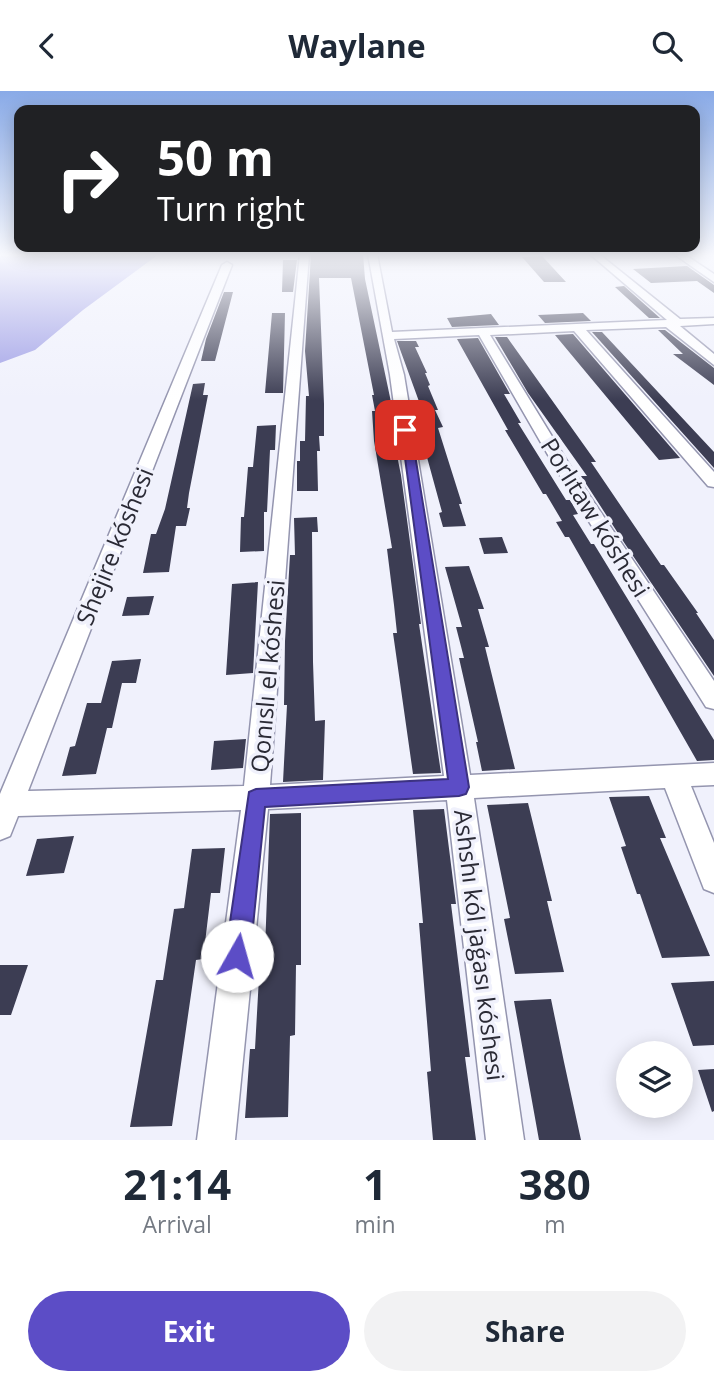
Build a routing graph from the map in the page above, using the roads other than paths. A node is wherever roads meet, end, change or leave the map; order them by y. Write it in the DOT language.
graph roads {
  1 [pos="212,303"];
  2 [pos="300,303"];
  3 [pos="381,303"];
  4 [pos="650,303"];
  5 [pos="714,321"];
  6 [pos="673,323"];
  7 [pos="577,327"];
  8 [pos="482,331"];
  9 [pos="387,336"];
  10 [pos="714,361"];
  11 [pos="714,482"];
  12 [pos="714,700"];
  13 [pos="714,774"];
  14 [pos="674,776"];
  15 [pos="459,787"];
  16 [pos="256,799"];
  17 [pos="5,816"];
  18 [pos="714,879"];
  19 [pos="216,1140"];
  20 [pos="505,1140"];
  1 -- 17 [label="street, Shejire kóshesi"];
  2 -- 16 [label="street, Qonıslı el kóshesi"];
  3 -- 9 [label="street, Ashshı kól jaǵası kóshesi"];
  4 -- 6 [label="street"];
  5 -- 6 [label="street"];
  6 -- 7 [label="street"];
  6 -- 10 [label="street"];
  7 -- 8 [label="street"];
  7 -- 11 [label="street"];
  8 -- 9 [label="street"];
  8 -- 12 [label="street, Porlıtaw kóshesi"];
  9 -- 15 [label="street, Ashshı kól jaǵası kóshesi"];
  13 -- 14 [label="street"];
  14 -- 15 [label="street"];
  14 -- 18 [label="street"];
  15 -- 16 [label="street"];
  15 -- 20 [label="street, Ashshı kól jaǵası kóshesi"];
  16 -- 17 [label="street"];
  16 -- 19 [label="street, Qonıslı el kóshesi"];
}
